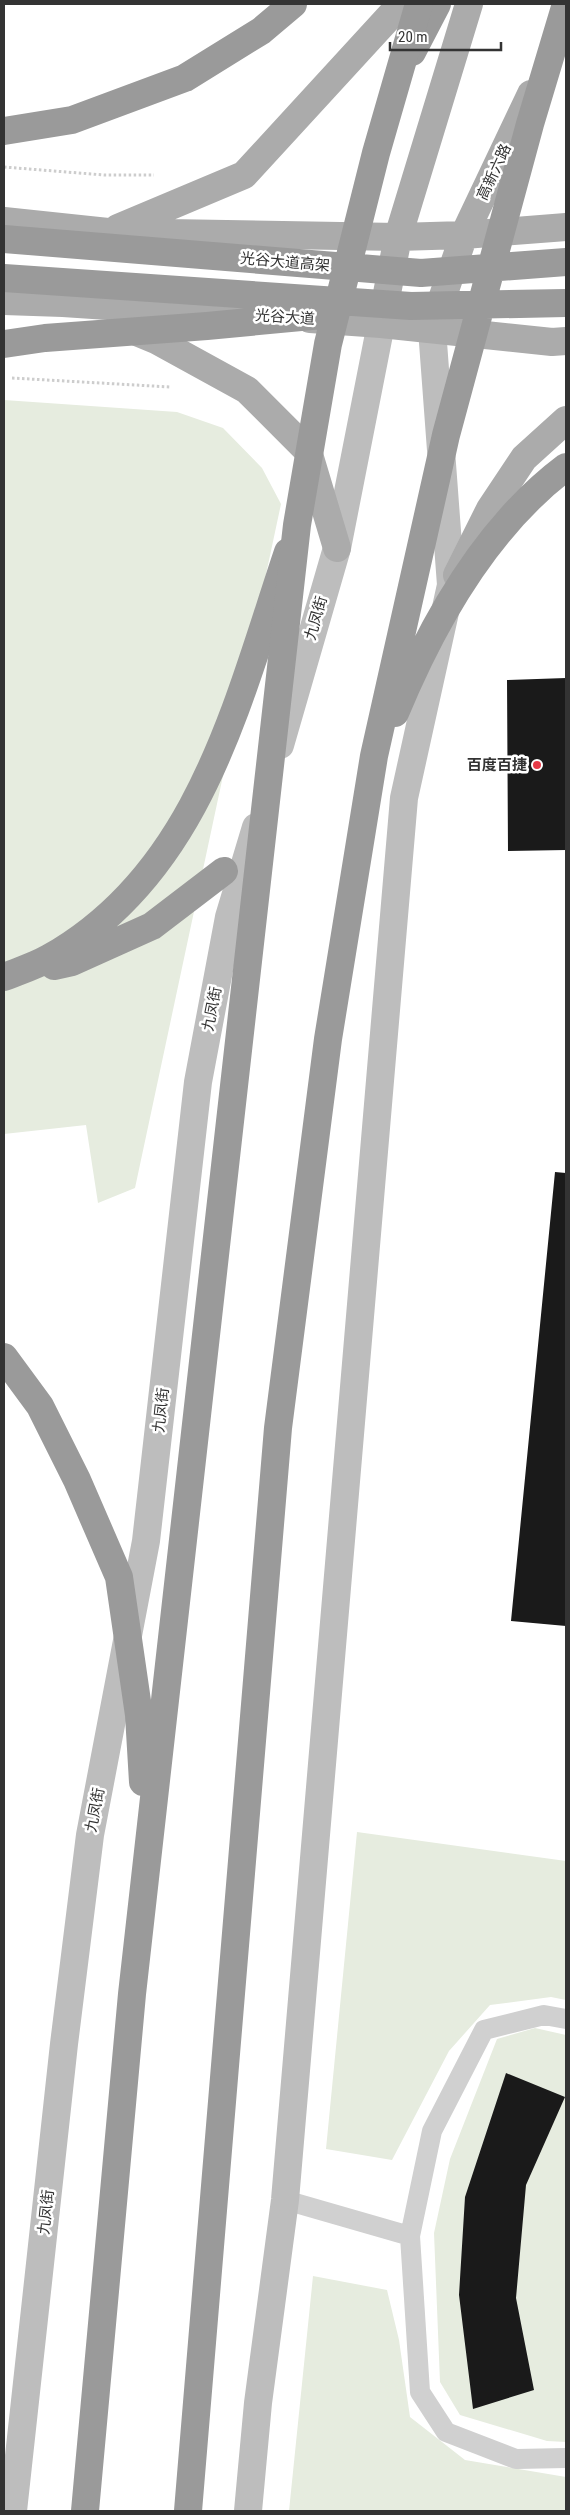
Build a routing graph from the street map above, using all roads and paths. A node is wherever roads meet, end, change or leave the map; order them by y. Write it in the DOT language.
graph roads {
  1 [pos="293,4"];
  2 [pos="401,4"];
  3 [pos="419,4"];
  4 [pos="437,4"];
  5 [pos="469,4"];
  6 [pos="566,4"];
  7 [pos="566,18"];
  8 [pos="397,82"];
  9 [pos="4,131"];
  10 [pos="4,167"];
  11 [pos="160,175"];
  12 [pos="4,221"];
  13 [pos="566,227"];
  14 [pos="108,232"];
  15 [pos="464,235"];
  16 [pos="398,237"];
  17 [pos="4,239"];
  18 [pos="566,262"];
  19 [pos="4,278"];
  20 [pos="4,301"];
  21 [pos="63,303"];
  22 [pos="566,303"];
  23 [pos="411,306"];
  24 [pos="381,324"];
  25 [pos="432,329"];
  26 [pos="566,341"];
  27 [pos="4,344"];
  28 [pos="4,378"];
  29 [pos="179,387"];
  30 [pos="566,420"];
  31 [pos="566,467"];
  32 [pos="297,525"];
  33 [pos="337,548"];
  34 [pos="451,585"];
  35 [pos="370,775"];
  36 [pos="224,871"];
  37 [pos="4,978"];
  38 [pos="4,1357"];
  39 [pos="148,1855"];
  40 [pos="566,2019"];
  41 [pos="285,2200"];
  42 [pos="410,2236"];
  43 [pos="566,2458"];
  44 [pos="13,2511"];
  45 [pos="85,2511"];
  46 [pos="188,2511"];
  47 [pos="248,2511"];
  1 -- 9 [label="highway"];
  2 -- 14 [label="main road"];
  3 -- 8 [label="highway, bridge"];
  4 -- 8 [label="highway, bridge"];
  5 -- 16 [label="main road"];
  6 -- 35 [label="highway, bridge"];
  7 -- 15 [label="main road, 高新六路"];
  8 -- 32 [label="highway, bridge"];
  10 -- 11 [label="path"];
  12 -- 14 [label="main road"];
  13 -- 15 [label="main road"];
  14 -- 16 [label="main road"];
  15 -- 16 [label="main road"];
  15 -- 25 [label="main road, 高新六路"];
  16 -- 24 [label="main road"];
  17 -- 18 [label="highway, 光谷大道高架, bridge"];
  19 -- 23 [label="highway, bridge"];
  20 -- 21 [label="main road, 光谷大道"];
  21 -- 24 [label="main road, 光谷大道"];
  21 -- 33 [label="main road"];
  22 -- 23 [label="highway, bridge"];
  23 -- 27 [label="highway, bridge"];
  24 -- 25 [label="main road, 光谷大道"];
  24 -- 33 [label="main road, 九凤街"];
  25 -- 26 [label="main road, 光谷大道"];
  25 -- 34 [label="main road"];
  28 -- 29 [label="path"];
  30 -- 34 [label="main road"];
  31 -- 35 [label="highway, bridge"];
  32 -- 37 [label="highway, bridge"];
  32 -- 39 [label="highway, bridge"];
  33 -- 44 [label="main road, 九凤街"];
  34 -- 41 [label="main road"];
  35 -- 46 [label="highway, bridge"];
  36 -- 37 [label="highway"];
  38 -- 39 [label="highway, bridge"];
  39 -- 45 [label="highway, bridge"];
  40 -- 42 [label="lane"];
  41 -- 42 [label="lane"];
  41 -- 47 [label="main road"];
  42 -- 43 [label="lane"];
}
